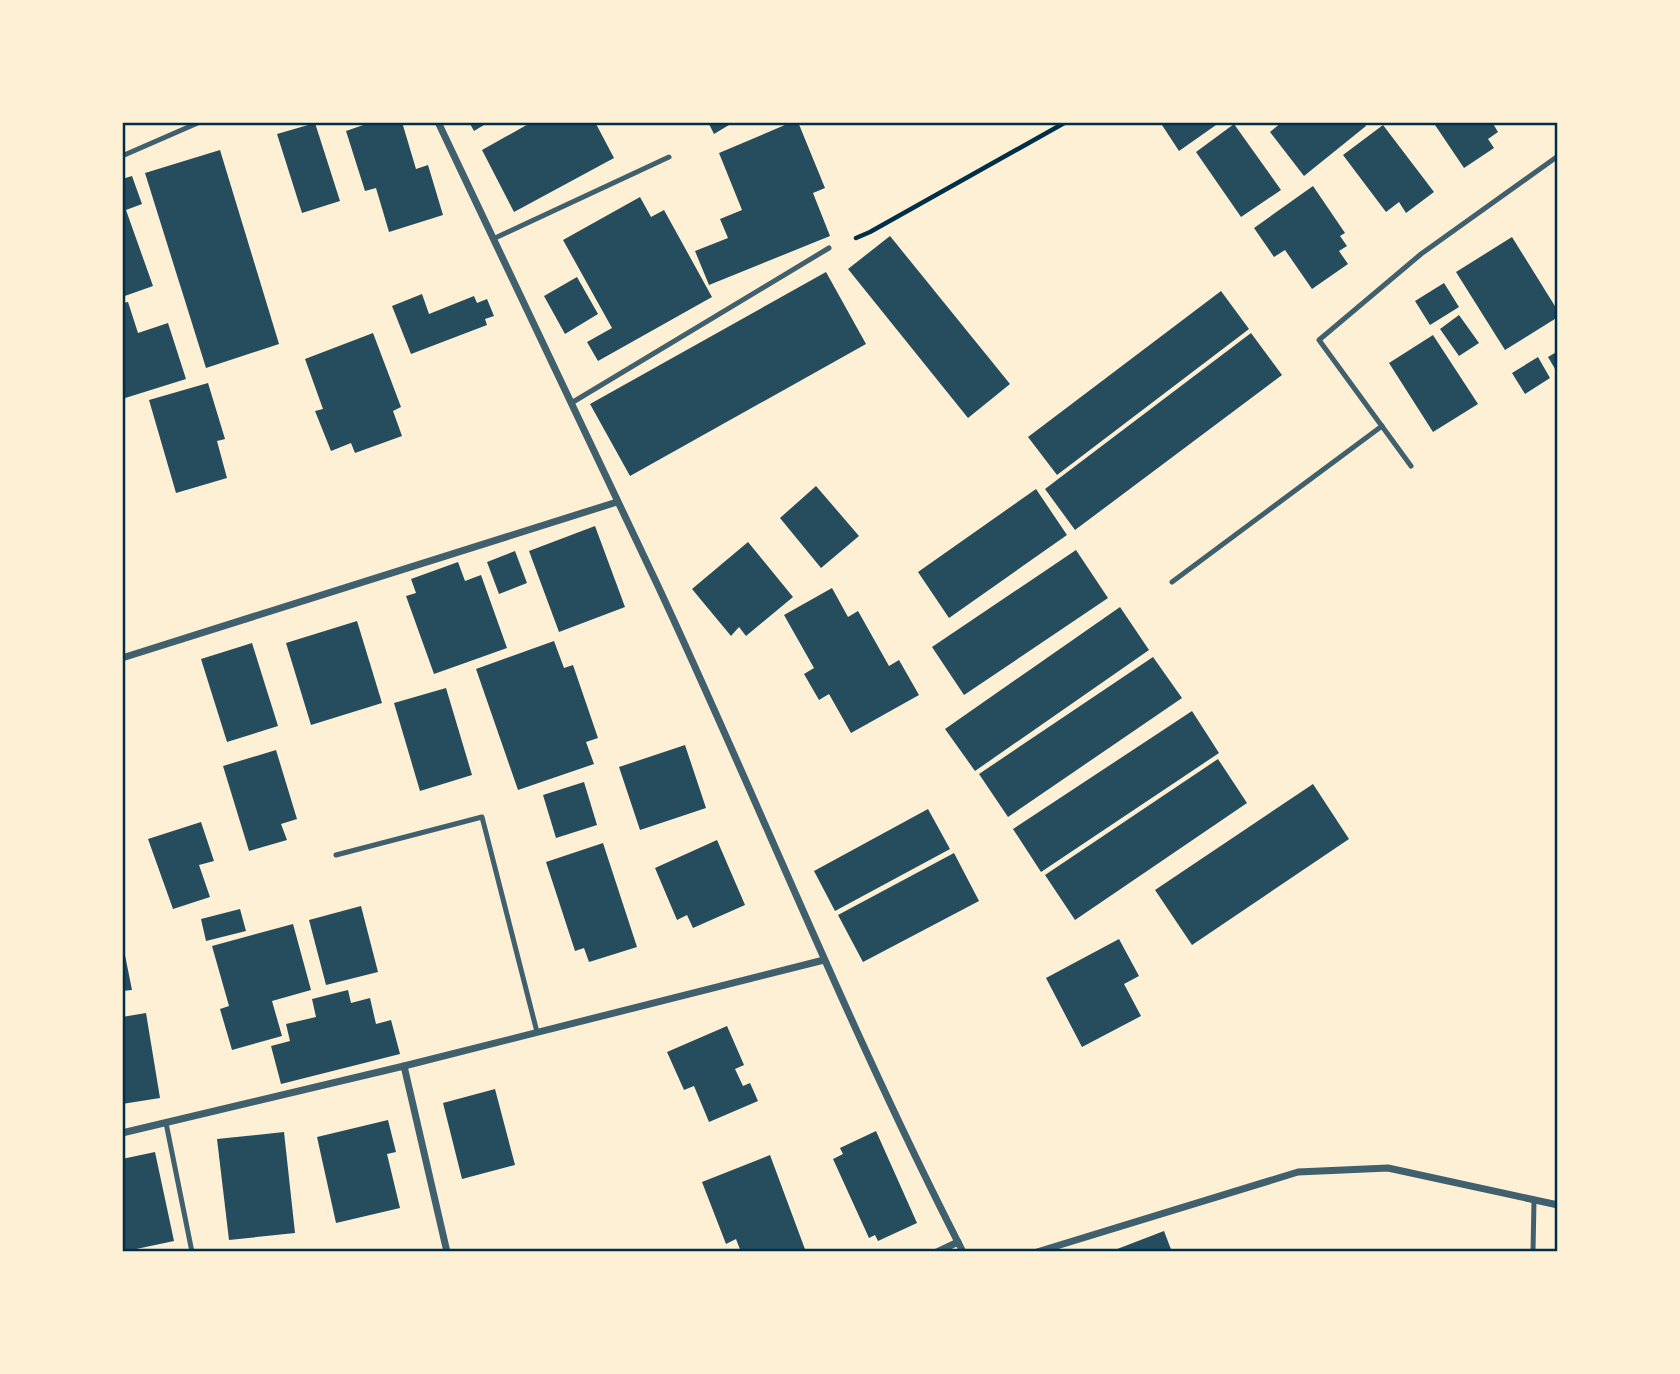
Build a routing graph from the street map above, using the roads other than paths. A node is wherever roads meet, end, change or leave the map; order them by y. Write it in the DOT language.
graph roads {
  1 [pos="200,122"];
  2 [pos="438,122"];
  3 [pos="122,156"];
  4 [pos="1558,156"];
  5 [pos="669,157"];
  6 [pos="493,239"];
  7 [pos="829,248"];
  8 [pos="573,402"];
  9 [pos="1382,426"];
  10 [pos="1411,466"];
  11 [pos="617,502"];
  12 [pos="1172,582"];
  13 [pos="122,658"];
  14 [pos="336,855"];
  15 [pos="824,960"];
  16 [pos="537,1032"];
  17 [pos="404,1066"];
  18 [pos="166,1123"];
  19 [pos="122,1133"];
  20 [pos="1534,1200"];
  21 [pos="1558,1205"];
  22 [pos="958,1242"];
  23 [pos="192,1251"];
  24 [pos="447,1251"];
  25 [pos="937,1251"];
  26 [pos="963,1251"];
  27 [pos="1037,1251"];
  28 [pos="1533,1251"];
  1 -- 3 [label="lane"];
  2 -- 6 [label="street"];
  4 -- 9 [label="lane"];
  5 -- 6 [label="lane"];
  6 -- 8 [label="street"];
  7 -- 8 [label="lane"];
  8 -- 11 [label="street"];
  9 -- 10 [label="lane"];
  9 -- 12 [label="lane"];
  11 -- 13 [label="street"];
  11 -- 15 [label="street"];
  14 -- 16 [label="lane"];
  15 -- 16 [label="street"];
  15 -- 22 [label="street"];
  16 -- 17 [label="street"];
  17 -- 18 [label="street"];
  17 -- 24 [label="street"];
  18 -- 19 [label="street"];
  18 -- 23 [label="lane"];
  20 -- 21 [label="street"];
  20 -- 27 [label="street"];
  20 -- 28 [label="lane"];
  22 -- 25 [label="street"];
  22 -- 26 [label="street"];
}
